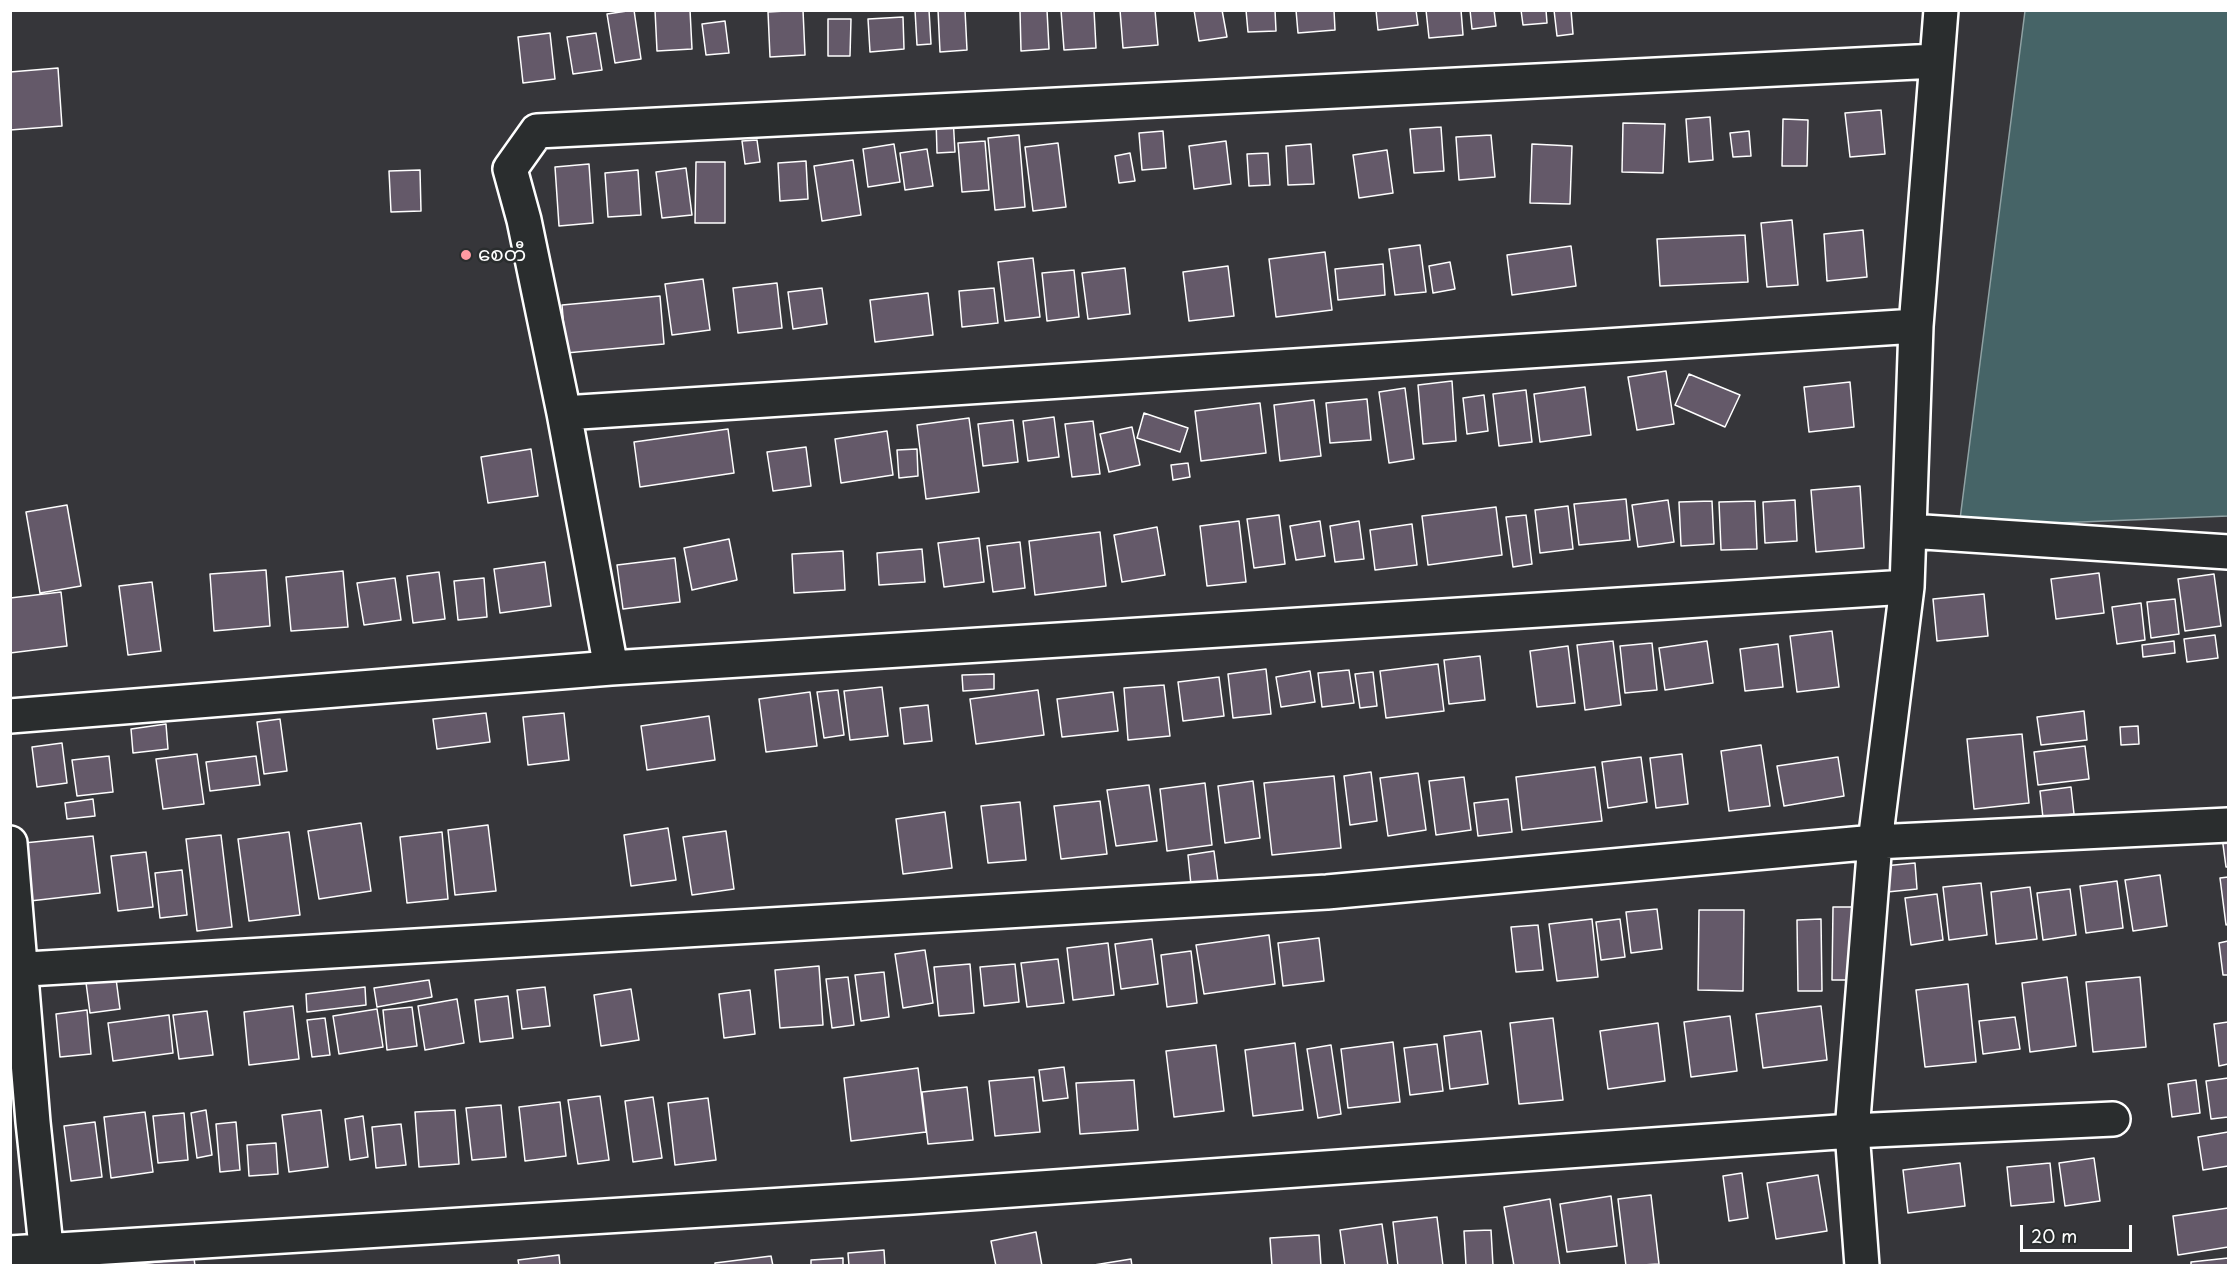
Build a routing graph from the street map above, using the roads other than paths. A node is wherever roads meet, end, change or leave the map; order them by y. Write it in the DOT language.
graph roads {
  1 [pos="1941,10"];
  2 [pos="1936,61"];
  3 [pos="1916,326"];
  4 [pos="564,412"];
  5 [pos="1909,531"];
  6 [pos="2229,552"];
  7 [pos="1907,587"];
  8 [pos="611,668"];
  9 [pos="10,716"];
  10 [pos="2229,825"];
  11 [pos="1875,842"];
  12 [pos="10,843"];
  13 [pos="15,969"];
  14 [pos="2113,1119"];
  15 [pos="1852,1131"];
  16 [pos="10,1253"];
  17 [pos="47,1258"];
  18 [pos="1862,1266"];
  1 -- 2 [label="street"];
  2 -- 3 [label="street"];
  2 -- 4 [label="street"];
  3 -- 4 [label="street"];
  3 -- 5 [label="street"];
  4 -- 8 [label="street"];
  5 -- 6 [label="street"];
  5 -- 7 [label="street"];
  7 -- 8 [label="street"];
  7 -- 11 [label="street"];
  8 -- 9 [label="street"];
  10 -- 11 [label="street"];
  11 -- 13 [label="street"];
  11 -- 15 [label="street"];
  12 -- 13 [label="street"];
  13 -- 17 [label="street"];
  14 -- 15 [label="street"];
  15 -- 17 [label="street"];
  15 -- 18 [label="street"];
  16 -- 17 [label="street"];
}
